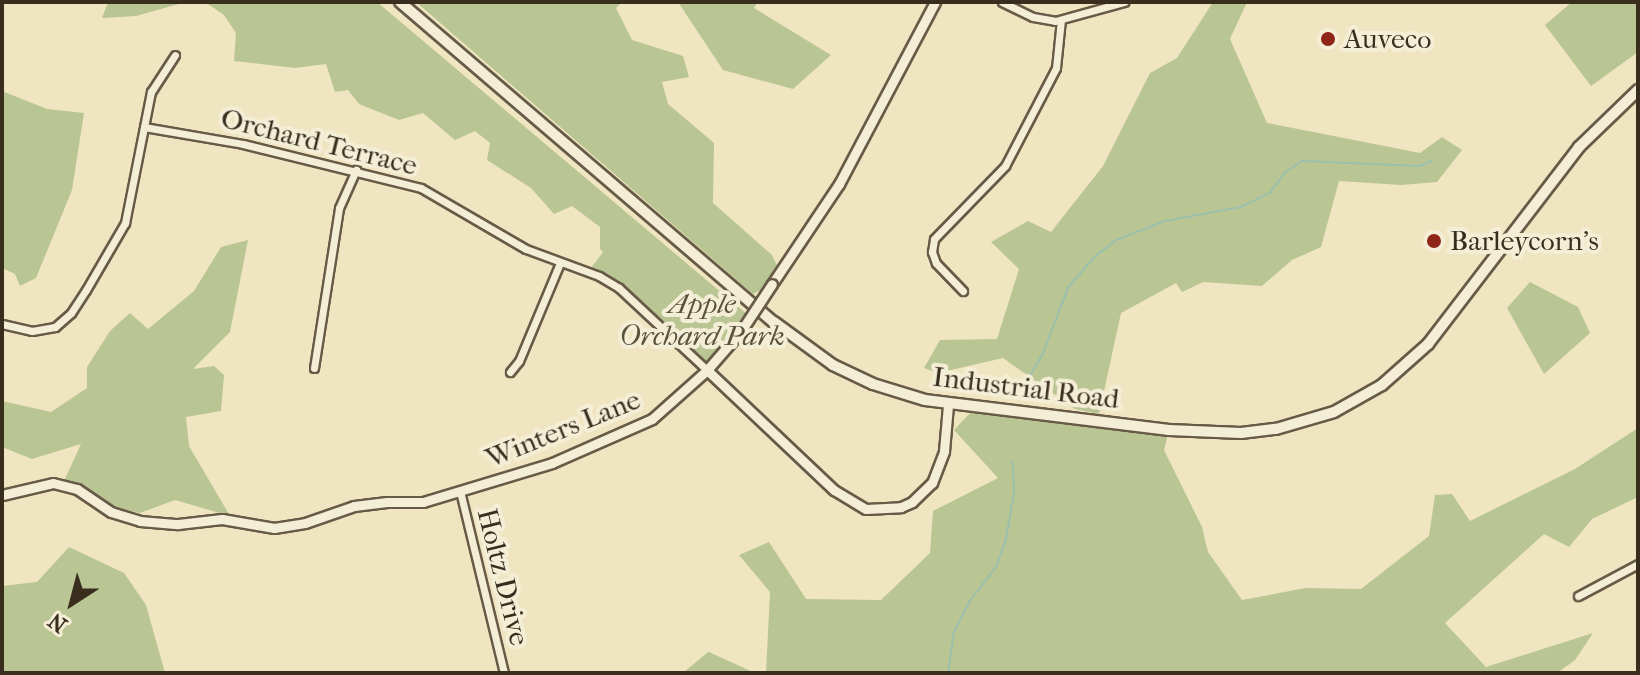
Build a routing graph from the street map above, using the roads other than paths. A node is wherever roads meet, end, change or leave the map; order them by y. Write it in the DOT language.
graph roads {
  1 [pos="400,2"];
  2 [pos="935,2"];
  3 [pos="1002,2"];
  4 [pos="1124,2"];
  5 [pos="1061,20"];
  6 [pos="175,55"];
  7 [pos="1638,90"];
  8 [pos="144,127"];
  9 [pos="356,170"];
  10 [pos="560,263"];
  11 [pos="963,291"];
  12 [pos="2,324"];
  13 [pos="314,368"];
  14 [pos="707,370"];
  15 [pos="510,372"];
  16 [pos="948,405"];
  17 [pos="460,491"];
  18 [pos="2,495"];
  19 [pos="1638,564"];
  20 [pos="1578,596"];
  21 [pos="504,673"];
  1 -- 16 [label="main road, Industrial Road"];
  2 -- 14 [label="street, Winters Lane, bridge"];
  3 -- 5 [label="street"];
  4 -- 5 [label="street"];
  5 -- 11 [label="street"];
  6 -- 8 [label="street"];
  7 -- 16 [label="main road, Industrial Road"];
  8 -- 9 [label="street, Orchard Terrace"];
  8 -- 12 [label="street"];
  9 -- 10 [label="street, Orchard Terrace"];
  9 -- 13 [label="street"];
  10 -- 14 [label="street, Orchard Terrace"];
  10 -- 15 [label="street"];
  14 -- 16 [label="street"];
  14 -- 17 [label="street, Winters Lane"];
  17 -- 18 [label="street, Winters Lane"];
  17 -- 21 [label="street, Holtz Drive"];
  19 -- 20 [label="street"];
}
